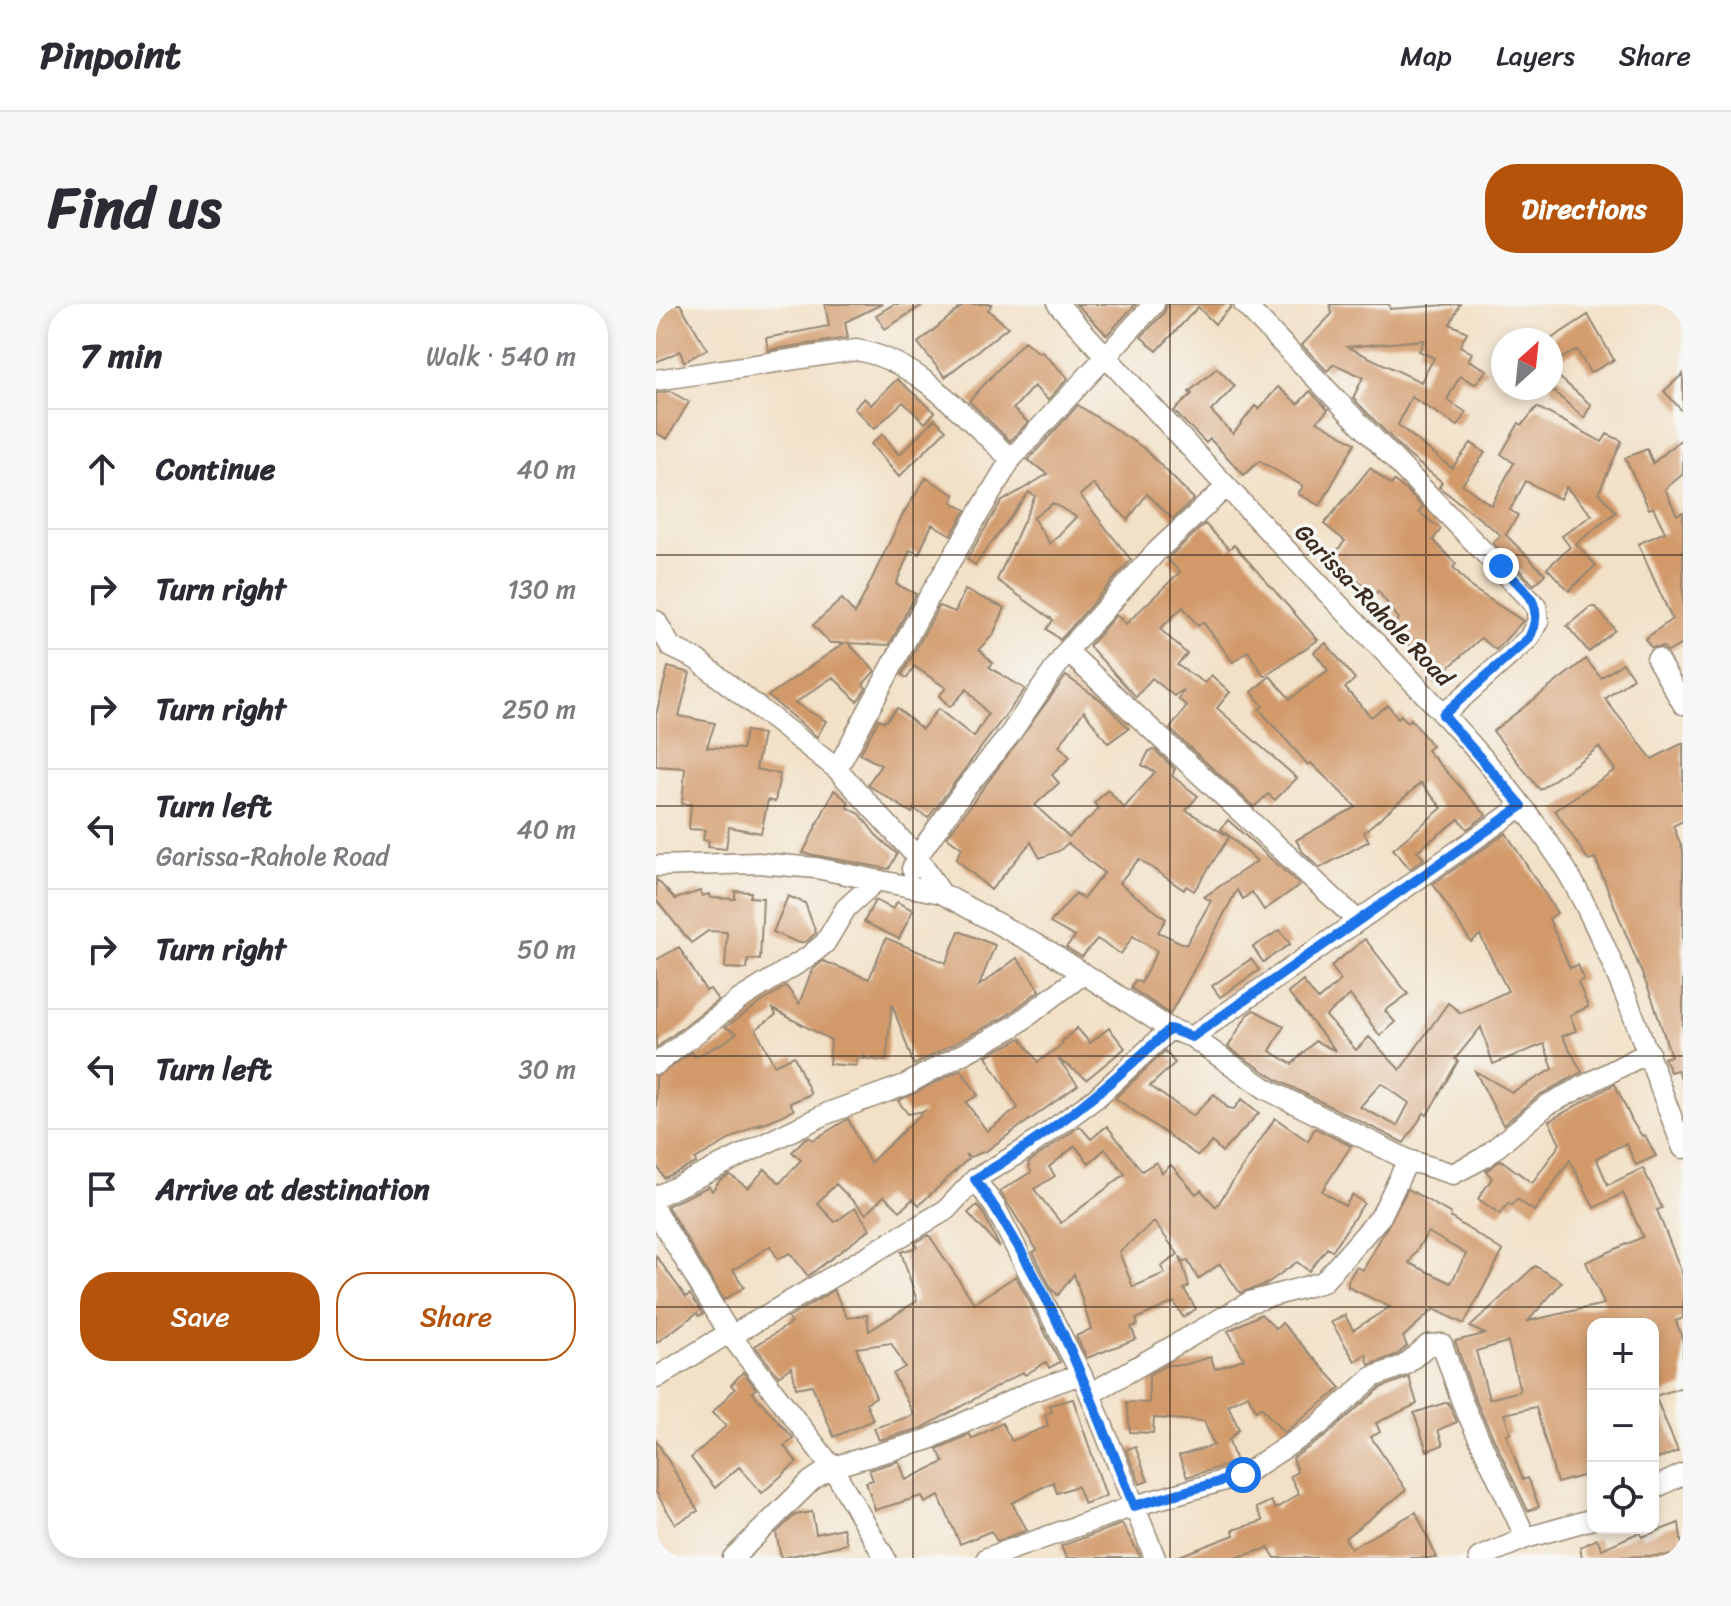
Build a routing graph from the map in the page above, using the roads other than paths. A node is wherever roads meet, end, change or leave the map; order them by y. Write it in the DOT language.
graph roads {
  1 [pos="1058,304"];
  2 [pos="1154,304"];
  3 [pos="1244,304"];
  4 [pos="1105,355"];
  5 [pos="656,380"];
  6 [pos="1011,459"];
  7 [pos="1226,487"];
  8 [pos="656,621"];
  9 [pos="663,648"];
  10 [pos="1067,651"];
  11 [pos="1657,659"];
  12 [pos="1683,704"];
  13 [pos="1443,715"];
  14 [pos="837,769"];
  15 [pos="1522,806"];
  16 [pos="917,857"];
  17 [pos="656,866"];
  18 [pos="875,882"];
  19 [pos="906,884"];
  20 [pos="941,893"];
  21 [pos="1357,920"];
  22 [pos="1083,974"];
  23 [pos="1170,1029"];
  24 [pos="1192,1037"];
  25 [pos="1649,1052"];
  26 [pos="656,1064"];
  27 [pos="1681,1139"];
  28 [pos="1408,1160"];
  29 [pos="975,1179"];
  30 [pos="656,1197"];
  31 [pos="656,1212"];
  32 [pos="731,1336"];
  33 [pos="1081,1374"];
  34 [pos="656,1378"];
  35 [pos="1090,1394"];
  36 [pos="832,1467"];
  37 [pos="1683,1474"];
  38 [pos="1659,1486"];
  39 [pos="1134,1506"];
  40 [pos="1587,1521"];
  41 [pos="1526,1538"];
  42 [pos="733,1558"];
  43 [pos="885,1558"];
  44 [pos="987,1558"];
  45 [pos="1155,1558"];
  46 [pos="1479,1558"];
  1 -- 4 [label="street, Garissa-Rahole Road"];
  2 -- 4 [label="street"];
  3 -- 13 [label="street"];
  4 -- 6 [label="street"];
  4 -- 7 [label="street, Garissa-Rahole Road"];
  5 -- 6 [label="street"];
  6 -- 14 [label="street"];
  7 -- 10 [label="street"];
  7 -- 13 [label="street, Garissa-Rahole Road"];
  8 -- 9 [label="street"];
  9 -- 14 [label="street"];
  10 -- 16 [label="street"];
  10 -- 21 [label="street"];
  11 -- 12 [label="street"];
  13 -- 15 [label="street, Garissa-Rahole Road"];
  14 -- 16 [label="street"];
  15 -- 21 [label="street"];
  15 -- 25 [label="street, Garissa-Rahole Road"];
  16 -- 19 [label="street"];
  16 -- 20 [label="street"];
  17 -- 18 [label="street"];
  18 -- 19 [label="street"];
  18 -- 26 [label="street"];
  19 -- 20 [label="street"];
  20 -- 22 [label="street"];
  21 -- 24 [label="street"];
  22 -- 23 [label="street"];
  22 -- 30 [label="street"];
  23 -- 24 [label="street"];
  23 -- 29 [label="street"];
  24 -- 28 [label="street"];
  25 -- 27 [label="street, Garissa-Rahole Road"];
  25 -- 28 [label="street"];
  28 -- 35 [label="street"];
  29 -- 32 [label="street"];
  29 -- 33 [label="street"];
  31 -- 32 [label="street"];
  32 -- 34 [label="street"];
  32 -- 36 [label="street"];
  33 -- 35 [label="street"];
  33 -- 36 [label="street"];
  35 -- 39 [label="street"];
  36 -- 42 [label="street"];
  36 -- 43 [label="street"];
  37 -- 38 [label="street"];
  39 -- 41 [label="street"];
  39 -- 44 [label="street"];
  39 -- 45 [label="street"];
  40 -- 41 [label="street"];
  41 -- 46 [label="street"];
}
